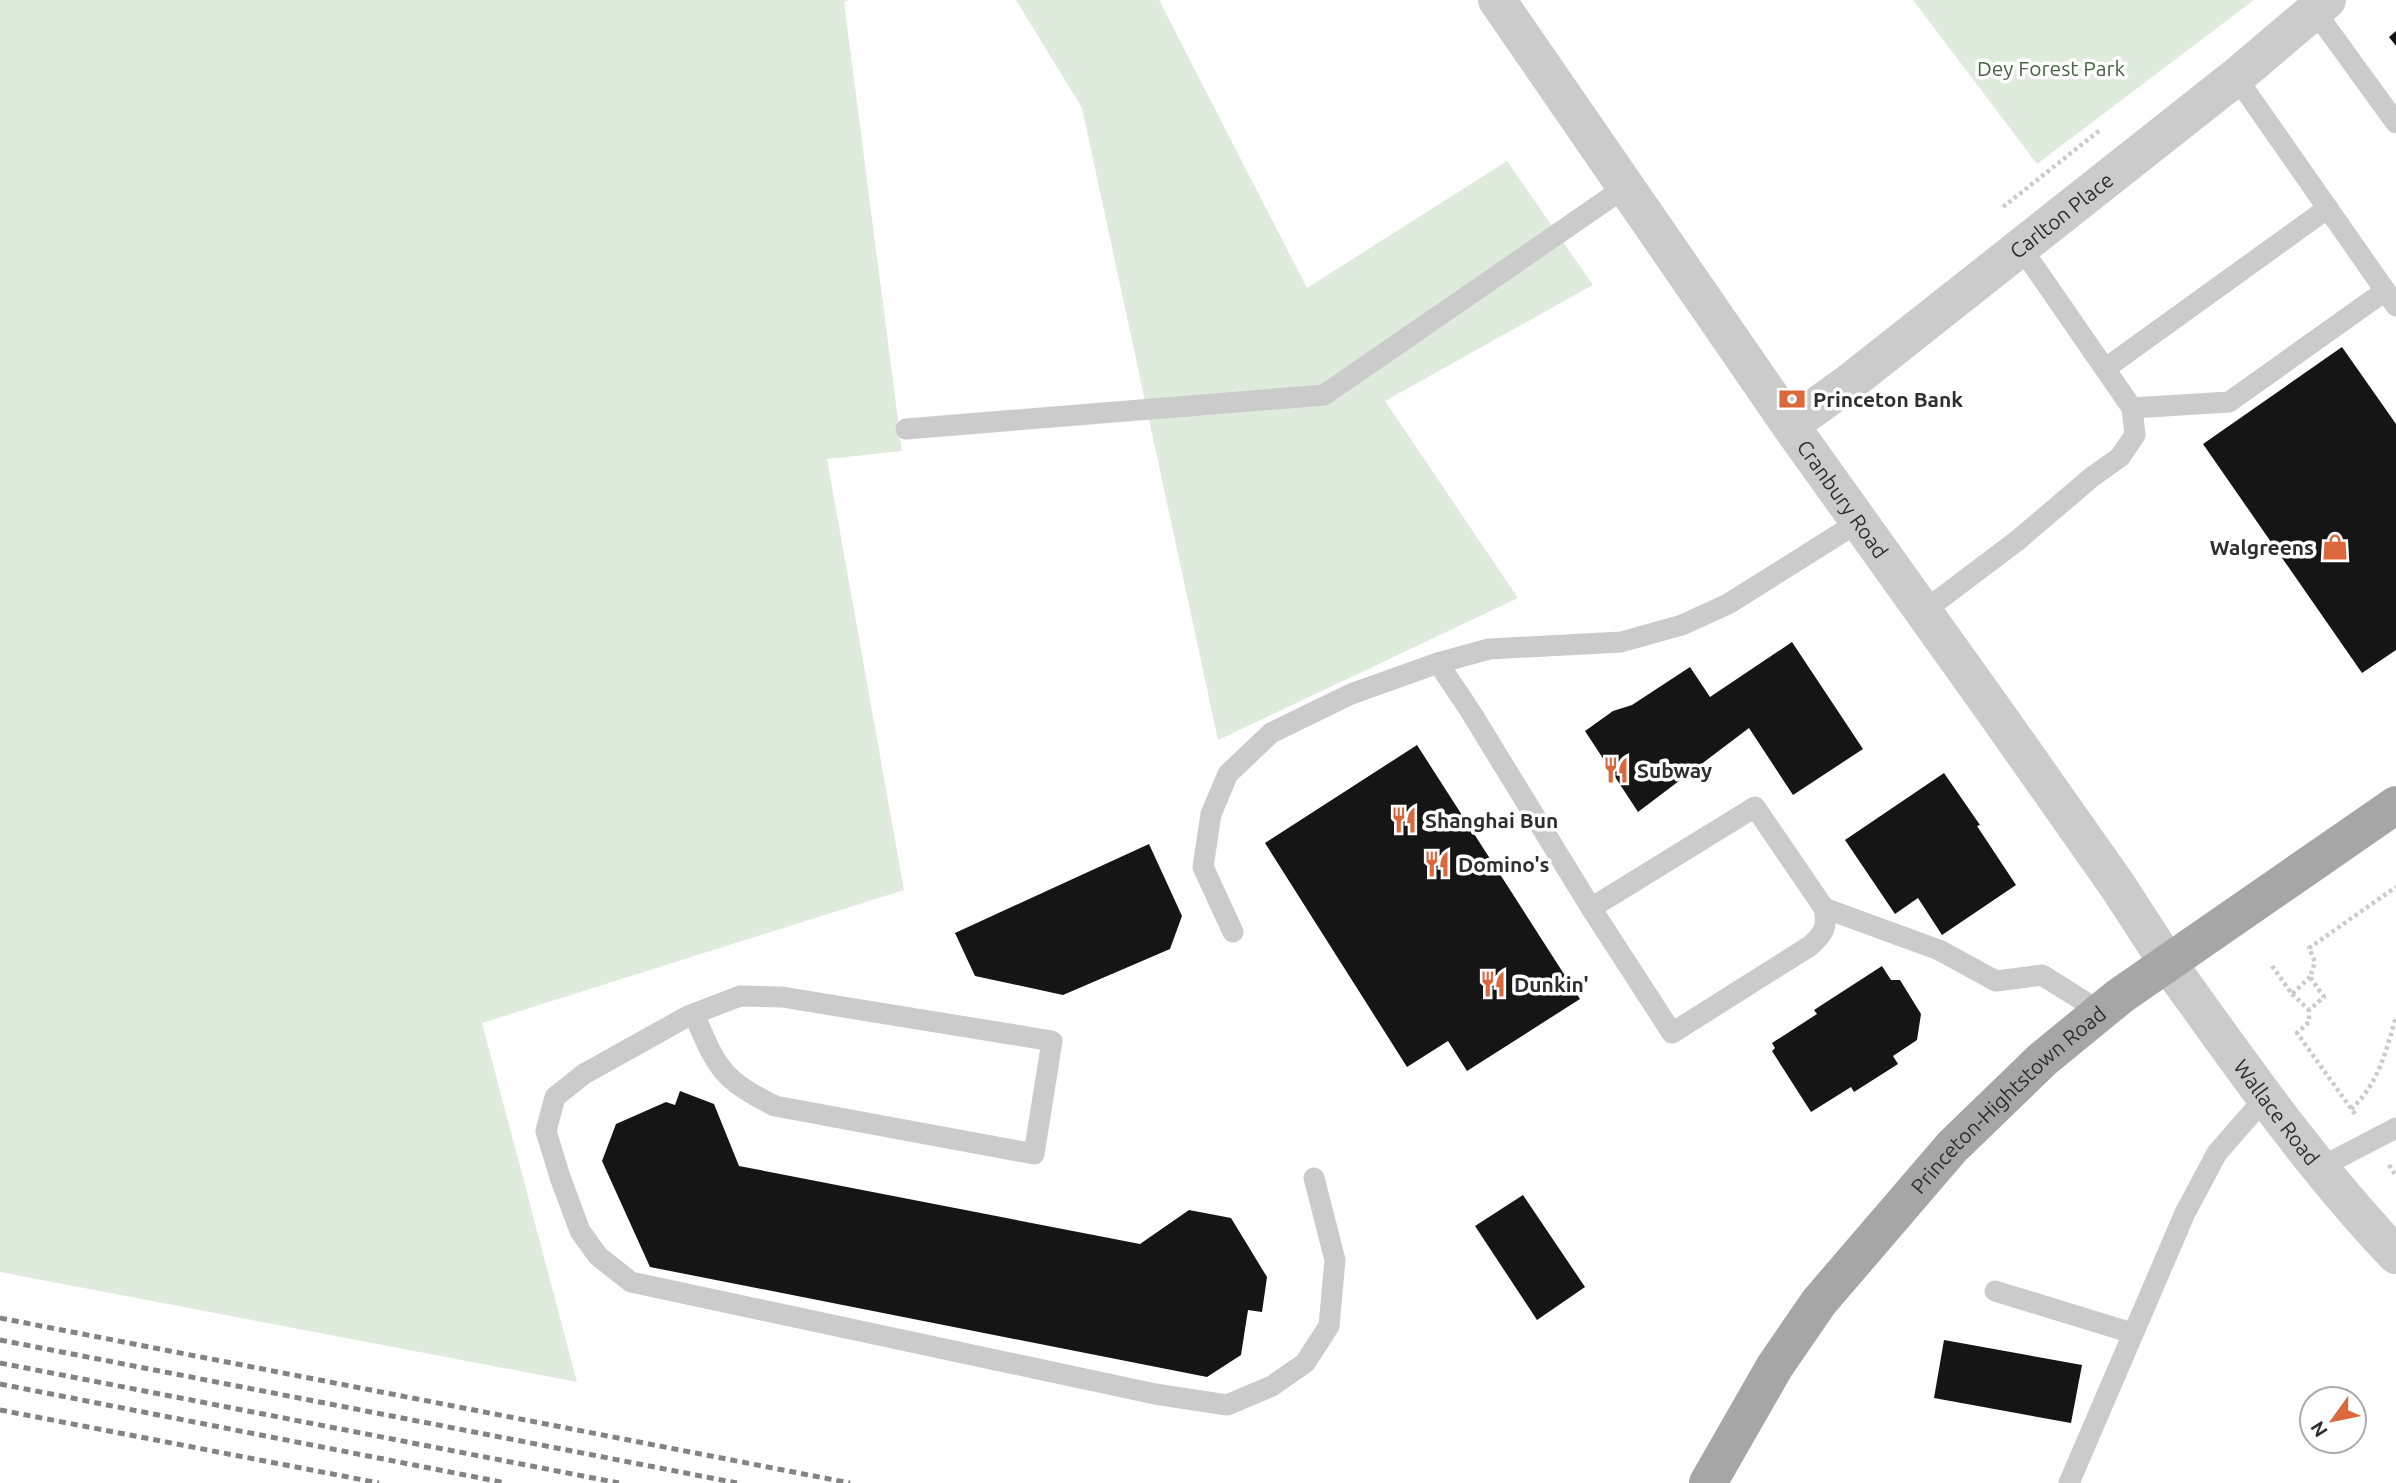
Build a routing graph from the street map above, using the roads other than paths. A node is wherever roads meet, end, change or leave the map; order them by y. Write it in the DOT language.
graph roads {
  1 [pos="1497,0"];
  2 [pos="2321,5"];
  3 [pos="2236,77"];
  4 [pos="2396,122"];
  5 [pos="1626,186"];
  6 [pos="2328,208"];
  7 [pos="2020,246"];
  8 [pos="2391,298"];
  9 [pos="2106,368"];
  10 [pos="2132,408"];
  11 [pos="1790,425"];
  12 [pos="906,429"];
  13 [pos="1860,521"];
  14 [pos="1924,611"];
  15 [pos="1438,663"];
  16 [pos="2396,804"];
  17 [pos="1591,908"];
  18 [pos="1824,908"];
  19 [pos="1233,932"];
  20 [pos="2167,962"];
  21 [pos="2101,1012"];
  22 [pos="694,1014"];
  23 [pos="2265,1098"];
  24 [pos="2396,1128"];
  25 [pos="2319,1168"];
  26 [pos="1314,1178"];
  27 [pos="2396,1255"];
  28 [pos="1995,1291"];
  29 [pos="2133,1334"];
  30 [pos="1708,1483"];
  31 [pos="2069,1483"];
  1 -- 5 [label="street, Cranbury Road"];
  2 -- 3 [label="street, Carlton Place"];
  2 -- 4 [label="lane"];
  3 -- 6 [label="lane"];
  3 -- 7 [label="street, Carlton Place"];
  5 -- 11 [label="street, Cranbury Road"];
  5 -- 12 [label="lane"];
  6 -- 8 [label="lane"];
  6 -- 9 [label="lane"];
  7 -- 9 [label="lane"];
  7 -- 11 [label="street, Carlton Place"];
  8 -- 10 [label="lane"];
  9 -- 10 [label="lane"];
  10 -- 14 [label="lane"];
  11 -- 13 [label="street, Cranbury Road"];
  13 -- 14 [label="street, Cranbury Road"];
  13 -- 15 [label="lane"];
  14 -- 20 [label="street, Cranbury Road"];
  15 -- 17 [label="lane"];
  15 -- 19 [label="lane"];
  16 -- 20 [label="main road, Princeton-Hightstown Road"];
  17 -- 18 [label="lane"];
  17 -- 18 [label="lane"];
  18 -- 21 [label="lane"];
  20 -- 21 [label="main road, Princeton-Hightstown Road"];
  20 -- 23 [label="street, Wallace Road"];
  21 -- 30 [label="main road, Princeton-Hightstown Road"];
  22 -- 22 [label="lane"];
  22 -- 26 [label="lane"];
  23 -- 25 [label="street, Wallace Road"];
  23 -- 29 [label="lane"];
  24 -- 25 [label="lane"];
  25 -- 27 [label="street, Wallace Road"];
  28 -- 29 [label="lane"];
  29 -- 31 [label="lane"];
}
